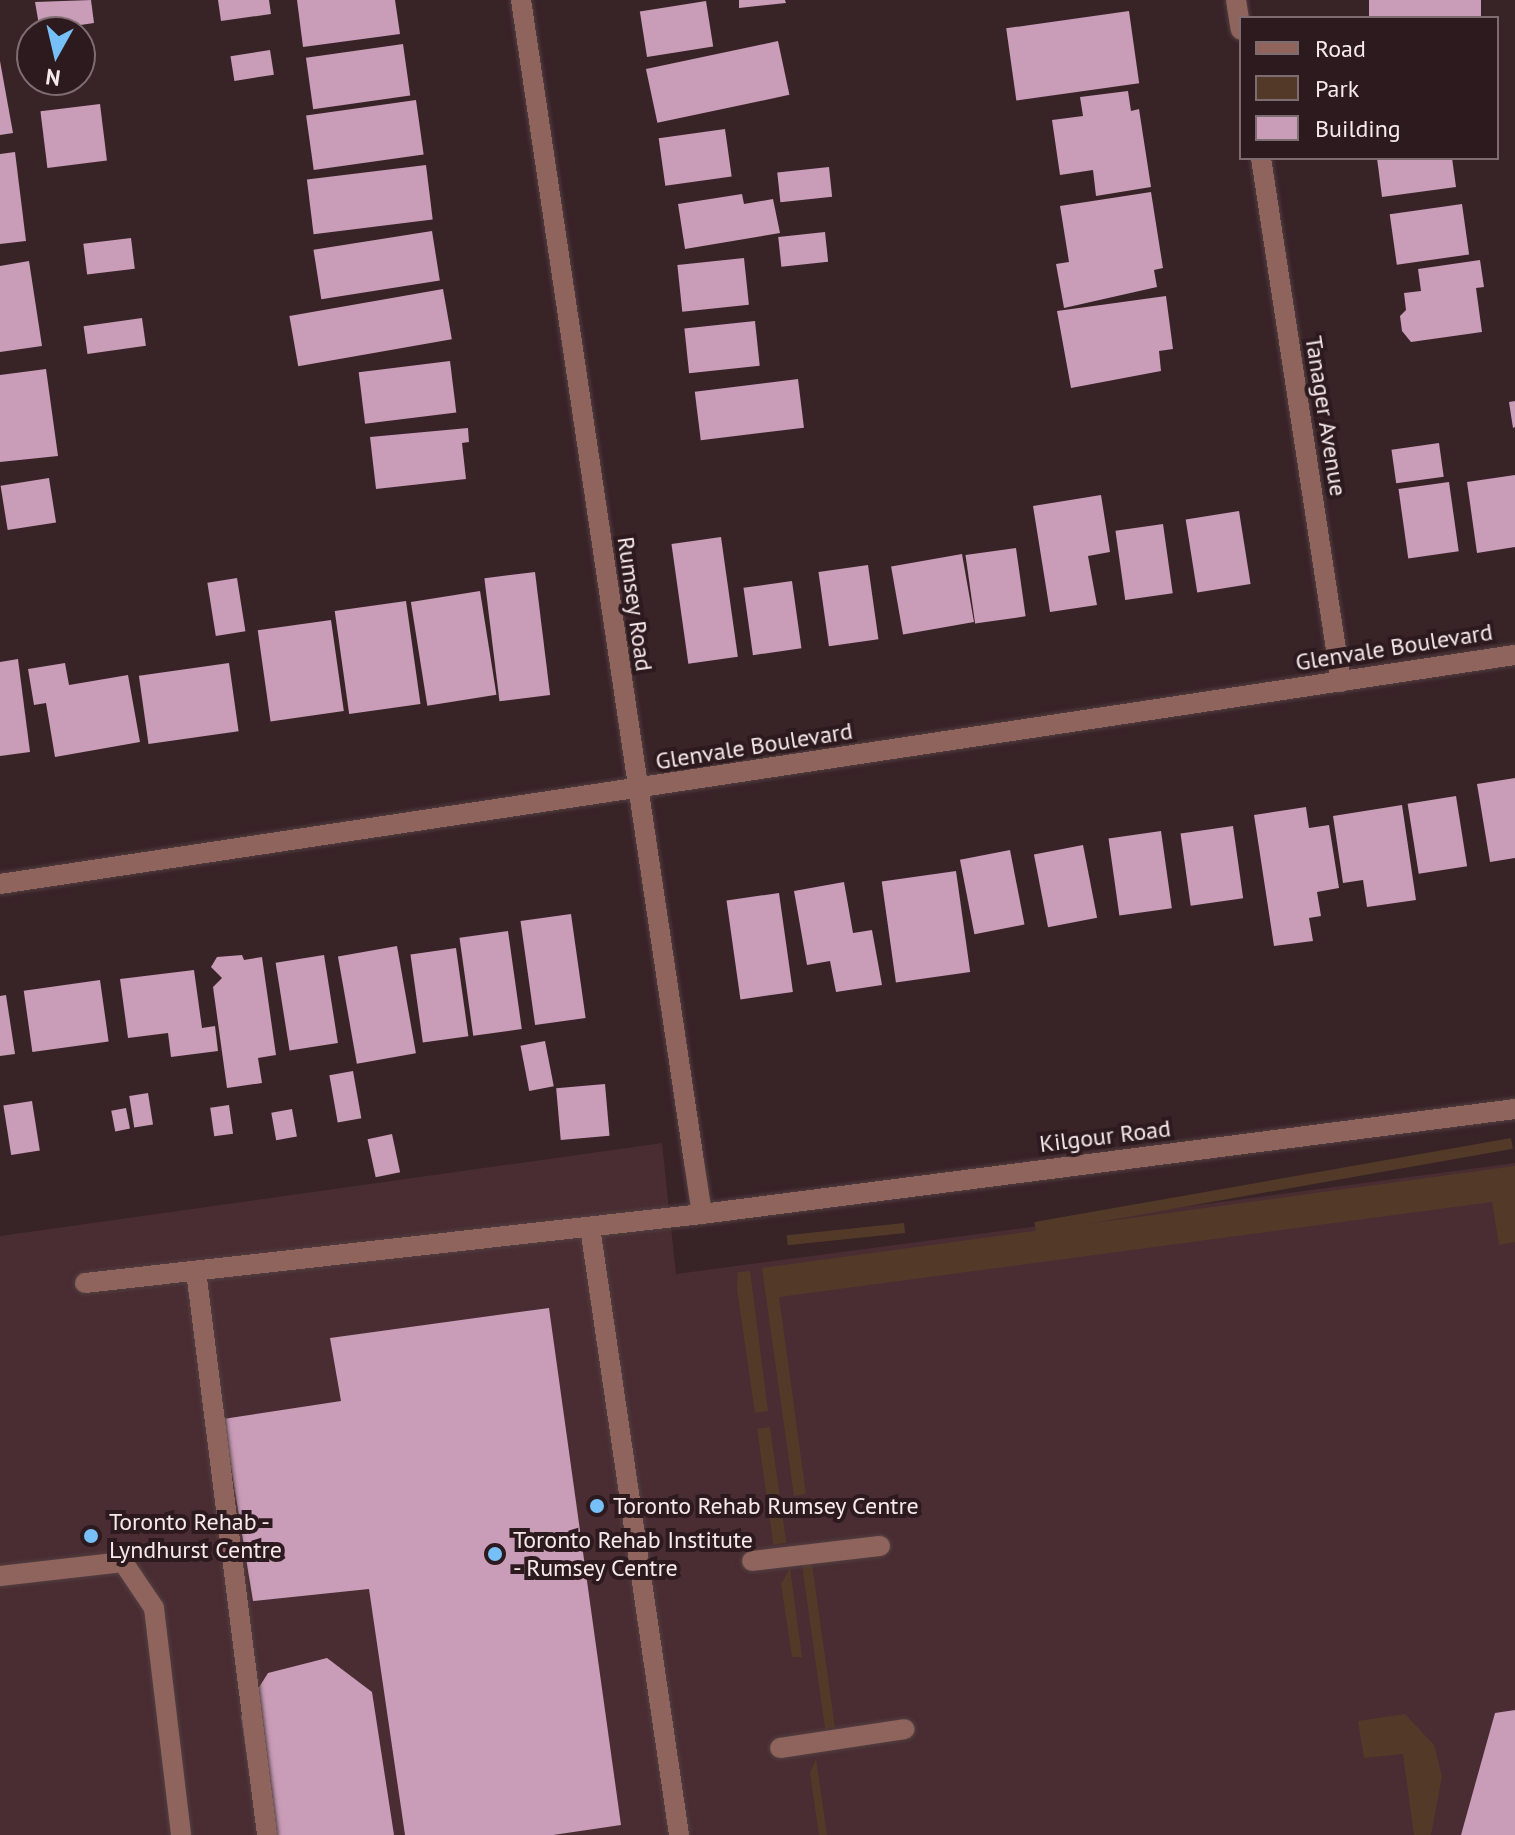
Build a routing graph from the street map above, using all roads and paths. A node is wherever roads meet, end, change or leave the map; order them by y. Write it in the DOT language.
graph roads {
  1 [pos="521,0"];
  2 [pos="1261,160"];
  3 [pos="1515,655"];
  4 [pos="1341,682"];
  5 [pos="636,790"];
  6 [pos="0,884"];
  7 [pos="1515,1109"];
  8 [pos="702,1214"];
  9 [pos="590,1227"];
  10 [pos="196,1271"];
  11 [pos="85,1283"];
  12 [pos="880,1546"];
  13 [pos="229,1549"];
  14 [pos="752,1561"];
  15 [pos="123,1562"];
  16 [pos="0,1576"];
  17 [pos="905,1729"];
  18 [pos="780,1748"];
  19 [pos="181,1835"];
  20 [pos="267,1835"];
  21 [pos="679,1835"];
  1 -- 5 [label="street, Rumsey Road"];
  2 -- 4 [label="street, Tanager Avenue"];
  3 -- 4 [label="street, Glenvale Boulevard"];
  4 -- 5 [label="street, Glenvale Boulevard"];
  5 -- 6 [label="street, Glenvale Boulevard"];
  5 -- 8 [label="street, Rumsey Road"];
  7 -- 8 [label="street, Kilgour Road"];
  8 -- 9 [label="street, Kilgour Road"];
  9 -- 10 [label="street, Kilgour Road"];
  9 -- 21 [label="street"];
  10 -- 11 [label="street, Kilgour Road"];
  10 -- 13 [label="street"];
  12 -- 14 [label="street"];
  13 -- 15 [label="path"];
  13 -- 20 [label="street"];
  15 -- 16 [label="street"];
  15 -- 19 [label="street"];
  17 -- 18 [label="street"];
}
